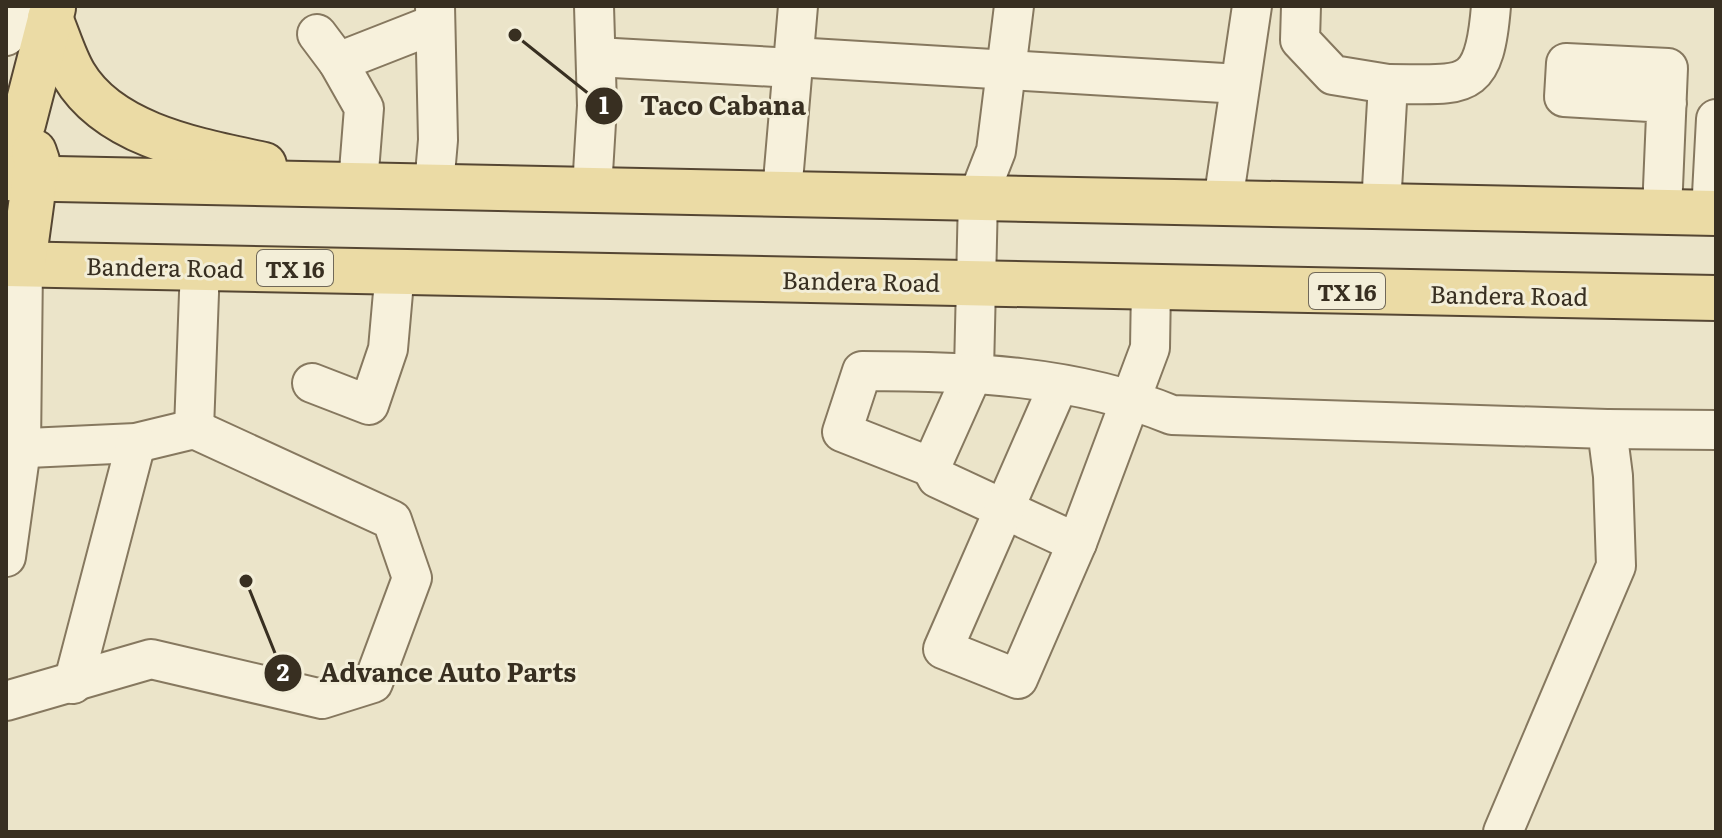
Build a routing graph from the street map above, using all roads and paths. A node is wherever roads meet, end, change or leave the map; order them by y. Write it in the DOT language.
graph roads {
  1 [pos="594,6"];
  2 [pos="798,6"];
  3 [pos="1014,6"];
  4 [pos="1252,6"];
  5 [pos="1301,6"];
  6 [pos="1491,6"];
  7 [pos="43,10"];
  8 [pos="435,15"];
  9 [pos="6,36"];
  10 [pos="596,57"];
  11 [pos="794,63"];
  12 [pos="1008,71"];
  13 [pos="1240,84"];
  14 [pos="1388,84"];
  15 [pos="1667,103"];
  16 [pos="1716,119"];
  17 [pos="15,134"];
  18 [pos="20,178"];
  19 [pos="352,184"];
  20 [pos="434,186"];
  21 [pos="592,189"];
  22 [pos="782,193"];
  23 [pos="978,197"];
  24 [pos="1223,202"];
  25 [pos="1381,206"];
  26 [pos="1662,211"];
  27 [pos="1714,213"];
  28 [pos="15,264"];
  29 [pos="200,266"];
  30 [pos="395,270"];
  31 [pos="977,283"];
  32 [pos="1151,286"];
  33 [pos="1716,298"];
  34 [pos="974,371"];
  35 [pos="312,383"];
  36 [pos="1058,386"];
  37 [pos="1132,398"];
  38 [pos="194,429"];
  39 [pos="1607,429"];
  40 [pos="1716,430"];
  41 [pos="136,443"];
  42 [pos="14,449"];
  43 [pos="931,467"];
  44 [pos="1004,511"];
  45 [pos="1077,543"];
  46 [pos="6,557"];
  47 [pos="73,684"];
  48 [pos="6,701"];
  49 [pos="1503,832"];
  1 -- 10 [label="street"];
  2 -- 11 [label="street"];
  3 -- 12 [label="street"];
  4 -- 13 [label="street"];
  5 -- 14 [label="street"];
  6 -- 14 [label="street"];
  7 -- 9 [label="street"];
  7 -- 17 [label="main road"];
  7 -- 19 [label="main road"];
  8 -- 19 [label="street"];
  8 -- 20 [label="street"];
  10 -- 11 [label="street"];
  10 -- 21 [label="street"];
  11 -- 12 [label="street"];
  11 -- 22 [label="street"];
  12 -- 13 [label="street"];
  12 -- 23 [label="street"];
  13 -- 24 [label="street"];
  14 -- 25 [label="street"];
  15 -- 26 [label="street"];
  16 -- 27 [label="street"];
  17 -- 18 [label="main road"];
  18 -- 19 [label="main road"];
  18 -- 28 [label="main road"];
  19 -- 20 [label="main road"];
  20 -- 21 [label="main road"];
  21 -- 22 [label="main road"];
  22 -- 23 [label="main road"];
  23 -- 24 [label="main road"];
  23 -- 31 [label="street"];
  24 -- 25 [label="main road"];
  25 -- 26 [label="main road"];
  26 -- 27 [label="main road"];
  28 -- 29 [label="main road, Bandera Road / TX 16"];
  28 -- 42 [label="street"];
  29 -- 30 [label="main road, Bandera Road / TX 16"];
  29 -- 38 [label="street"];
  30 -- 31 [label="main road, Bandera Road / TX 16"];
  30 -- 35 [label="street"];
  31 -- 32 [label="main road, Bandera Road / TX 16"];
  31 -- 34 [label="street"];
  32 -- 33 [label="main road, Bandera Road / TX 16"];
  32 -- 37 [label="street"];
  34 -- 36 [label="street"];
  34 -- 43 [label="street"];
  34 -- 43 [label="street"];
  36 -- 37 [label="street"];
  36 -- 44 [label="street"];
  37 -- 39 [label="street"];
  37 -- 45 [label="street"];
  38 -- 41 [label="street"];
  38 -- 47 [label="street"];
  39 -- 40 [label="street"];
  39 -- 49 [label="street"];
  41 -- 42 [label="street"];
  41 -- 47 [label="street"];
  42 -- 46 [label="street"];
  43 -- 44 [label="street"];
  44 -- 45 [label="street"];
  44 -- 45 [label="street"];
  47 -- 48 [label="street"];
}
